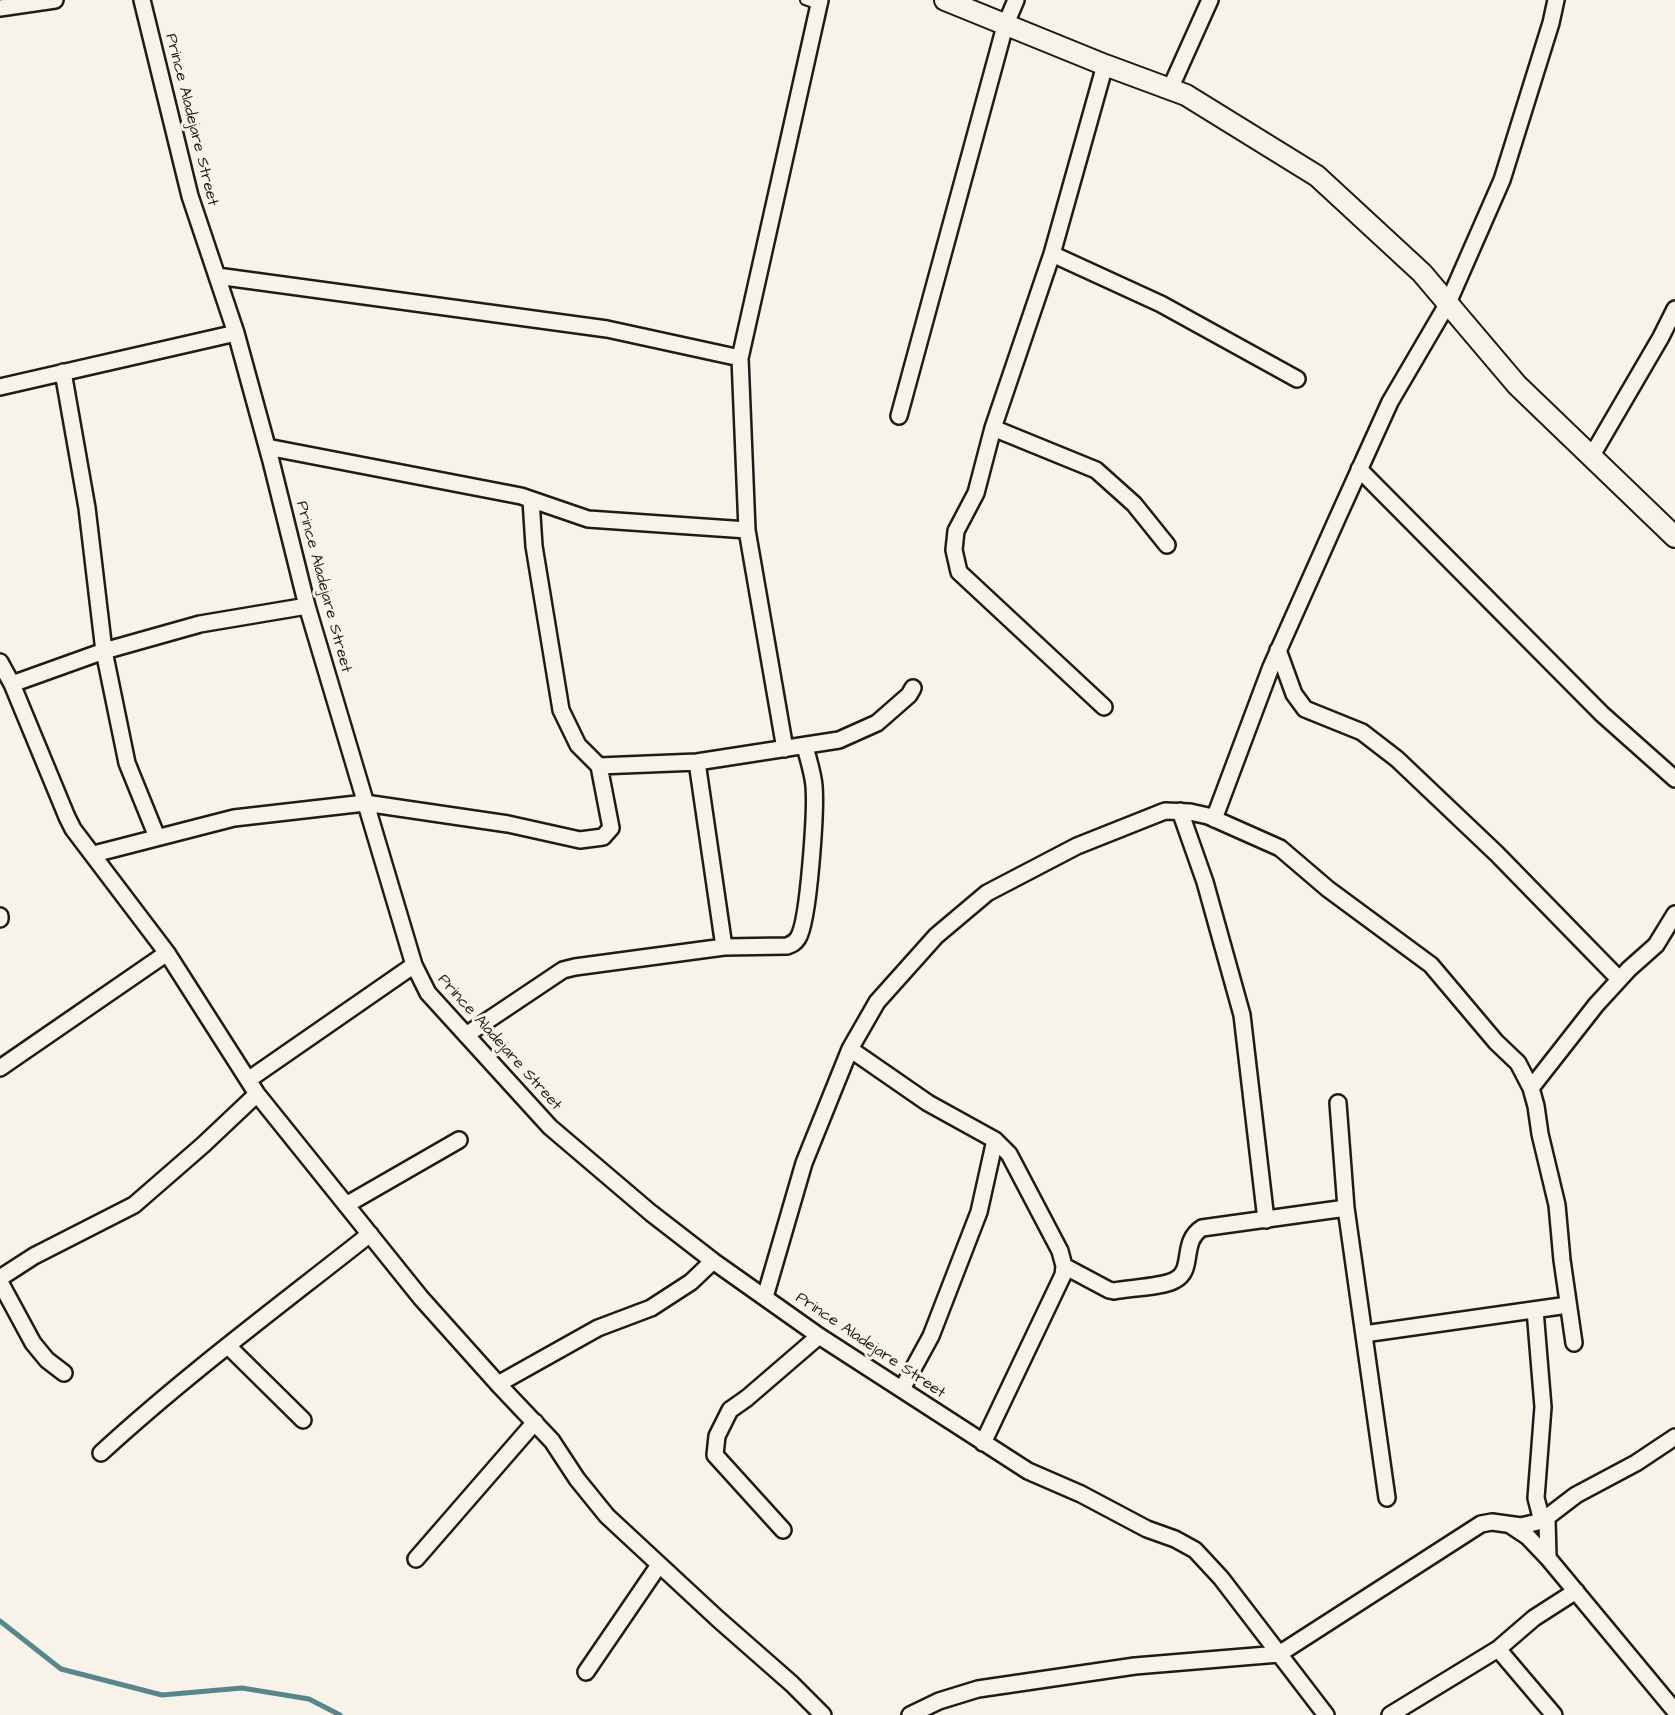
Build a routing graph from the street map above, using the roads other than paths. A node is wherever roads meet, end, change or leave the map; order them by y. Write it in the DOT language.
graph roads {
  1 [pos="55,0"];
  2 [pos="142,0"];
  3 [pos="945,0"];
  4 [pos="1016,0"];
  5 [pos="1210,0"];
  6 [pos="1556,0"];
  7 [pos="815,2"];
  8 [pos="0,8"];
  9 [pos="1005,26"];
  10 [pos="1105,65"];
  11 [pos="1170,89"];
  12 [pos="1052,254"];
  13 [pos="217,276"];
  14 [pos="1448,303"];
  15 [pos="1675,309"];
  16 [pos="236,333"];
  17 [pos="740,358"];
  18 [pos="63,372"];
  19 [pos="1298,379"];
  20 [pos="0,387"];
  21 [pos="899,416"];
  22 [pos="993,428"];
  23 [pos="267,447"];
  24 [pos="1591,457"];
  25 [pos="1359,469"];
  26 [pos="531,500"];
  27 [pos="747,530"];
  28 [pos="1675,537"];
  29 [pos="1167,545"];
  30 [pos="307,606"];
  31 [pos="1278,650"];
  32 [pos="104,651"];
  33 [pos="0,662"];
  34 [pos="12,684"];
  35 [pos="913,688"];
  36 [pos="1104,707"];
  37 [pos="805,746"];
  38 [pos="785,749"];
  39 [pos="697,762"];
  40 [pos="599,766"];
  41 [pos="1675,779"];
  42 [pos="365,803"];
  43 [pos="1180,812"];
  44 [pos="1214,819"];
  45 [pos="157,837"];
  46 [pos="94,854"];
  47 [pos="1675,914"];
  48 [pos="724,947"];
  49 [pos="167,953"];
  50 [pos="414,965"];
  51 [pos="1619,979"];
  52 [pos="466,1035"];
  53 [pos="850,1048"];
  54 [pos="0,1068"];
  55 [pos="248,1080"];
  56 [pos="1531,1088"];
  57 [pos="257,1095"];
  58 [pos="1338,1103"];
  59 [pos="459,1140"];
  60 [pos="995,1140"];
  61 [pos="346,1205"];
  62 [pos="1346,1208"];
  63 [pos="1266,1220"];
  64 [pos="370,1234"];
  65 [pos="713,1261"];
  66 [pos="1064,1266"];
  67 [pos="0,1278"];
  68 [pos="0,1282"];
  69 [pos="765,1297"];
  70 [pos="1568,1305"];
  71 [pos="1535,1310"];
  72 [pos="1364,1334"];
  73 [pos="819,1336"];
  74 [pos="1574,1343"];
  75 [pos="228,1346"];
  76 [pos="63,1373"];
  77 [pos="498,1384"];
  78 [pos="902,1389"];
  79 [pos="303,1420"];
  80 [pos="535,1422"];
  81 [pos="1675,1437"];
  82 [pos="983,1443"];
  83 [pos="101,1453"];
  84 [pos="1387,1497"];
  85 [pos="1545,1520"];
  86 [pos="1510,1525"];
  87 [pos="783,1530"];
  88 [pos="1548,1558"];
  89 [pos="416,1559"];
  90 [pos="658,1565"];
  91 [pos="1576,1591"];
  92 [pos="1498,1649"];
  93 [pos="1279,1654"];
  94 [pos="586,1672"];
  95 [pos="1675,1711"];
  96 [pos="823,1715"];
  97 [pos="910,1715"];
  98 [pos="1326,1715"];
  99 [pos="1390,1715"];
  100 [pos="1554,1715"];
  1 -- 8 [label="street"];
  2 -- 13 [label="street, Prince Aladejare Street"];
  3 -- 9 [label="street"];
  4 -- 9 [label="street"];
  5 -- 11 [label="street"];
  6 -- 14 [label="street"];
  7 -- 17 [label="street"];
  9 -- 10 [label="street"];
  9 -- 21 [label="street"];
  10 -- 11 [label="street"];
  10 -- 12 [label="street"];
  11 -- 14 [label="street"];
  12 -- 19 [label="street"];
  12 -- 22 [label="street"];
  13 -- 16 [label="street, Prince Aladejare Street"];
  13 -- 17 [label="street"];
  14 -- 24 [label="street"];
  14 -- 25 [label="street"];
  15 -- 24 [label="street"];
  16 -- 18 [label="street"];
  16 -- 23 [label="street, Prince Aladejare Street"];
  17 -- 27 [label="street"];
  18 -- 20 [label="street"];
  18 -- 32 [label="street"];
  22 -- 29 [label="street"];
  22 -- 36 [label="street"];
  23 -- 26 [label="street"];
  23 -- 30 [label="street, Prince Aladejare Street"];
  24 -- 28 [label="street"];
  25 -- 31 [label="street"];
  25 -- 41 [label="street"];
  26 -- 27 [label="street"];
  26 -- 40 [label="street"];
  27 -- 38 [label="street"];
  30 -- 32 [label="street"];
  30 -- 42 [label="street, Prince Aladejare Street"];
  31 -- 44 [label="street"];
  31 -- 51 [label="street"];
  32 -- 34 [label="street"];
  32 -- 45 [label="street"];
  33 -- 34 [label="street"];
  34 -- 46 [label="street"];
  35 -- 37 [label="street"];
  37 -- 38 [label="street"];
  37 -- 48 [label="street"];
  38 -- 39 [label="street"];
  39 -- 40 [label="street"];
  39 -- 48 [label="street"];
  40 -- 42 [label="street"];
  42 -- 45 [label="street"];
  42 -- 50 [label="street, Prince Aladejare Street"];
  43 -- 44 [label="street"];
  43 -- 53 [label="street"];
  43 -- 63 [label="street"];
  44 -- 56 [label="street"];
  45 -- 46 [label="street"];
  46 -- 49 [label="street"];
  47 -- 51 [label="street"];
  48 -- 52 [label="street"];
  49 -- 54 [label="street"];
  49 -- 55 [label="street"];
  50 -- 52 [label="street, Prince Aladejare Street"];
  50 -- 55 [label="street"];
  51 -- 56 [label="street"];
  52 -- 65 [label="street, Prince Aladejare Street"];
  53 -- 60 [label="street"];
  53 -- 69 [label="street"];
  55 -- 57 [label="street"];
  56 -- 70 [label="street"];
  57 -- 61 [label="street"];
  57 -- 67 [label="street"];
  58 -- 62 [label="street"];
  59 -- 61 [label="street"];
  60 -- 66 [label="street"];
  60 -- 78 [label="street"];
  61 -- 64 [label="street"];
  62 -- 63 [label="street"];
  62 -- 72 [label="street"];
  63 -- 66 [label="street"];
  64 -- 75 [label="street"];
  64 -- 77 [label="street"];
  65 -- 69 [label="street, Prince Aladejare Street"];
  65 -- 77 [label="street"];
  66 -- 82 [label="street"];
  68 -- 76 [label="street"];
  69 -- 73 [label="street, Prince Aladejare Street"];
  70 -- 71 [label="street"];
  70 -- 74 [label="street"];
  71 -- 72 [label="street"];
  71 -- 85 [label="street"];
  72 -- 84 [label="street"];
  73 -- 78 [label="street, Prince Aladejare Street"];
  73 -- 87 [label="street"];
  75 -- 79 [label="street"];
  75 -- 83 [label="street"];
  77 -- 80 [label="street"];
  78 -- 82 [label="street, Prince Aladejare Street"];
  80 -- 89 [label="street"];
  80 -- 90 [label="street"];
  81 -- 85 [label="street"];
  82 -- 93 [label="street, Prince Aladejare Street"];
  85 -- 86 [label="street"];
  85 -- 88 [label="street"];
  86 -- 88 [label="street"];
  86 -- 93 [label="street"];
  88 -- 91 [label="street"];
  90 -- 94 [label="street"];
  90 -- 96 [label="street"];
  91 -- 92 [label="street"];
  91 -- 95 [label="street"];
  92 -- 99 [label="street"];
  92 -- 100 [label="street"];
  93 -- 97 [label="street"];
  93 -- 98 [label="street, Prince Aladejare Street"];
}
